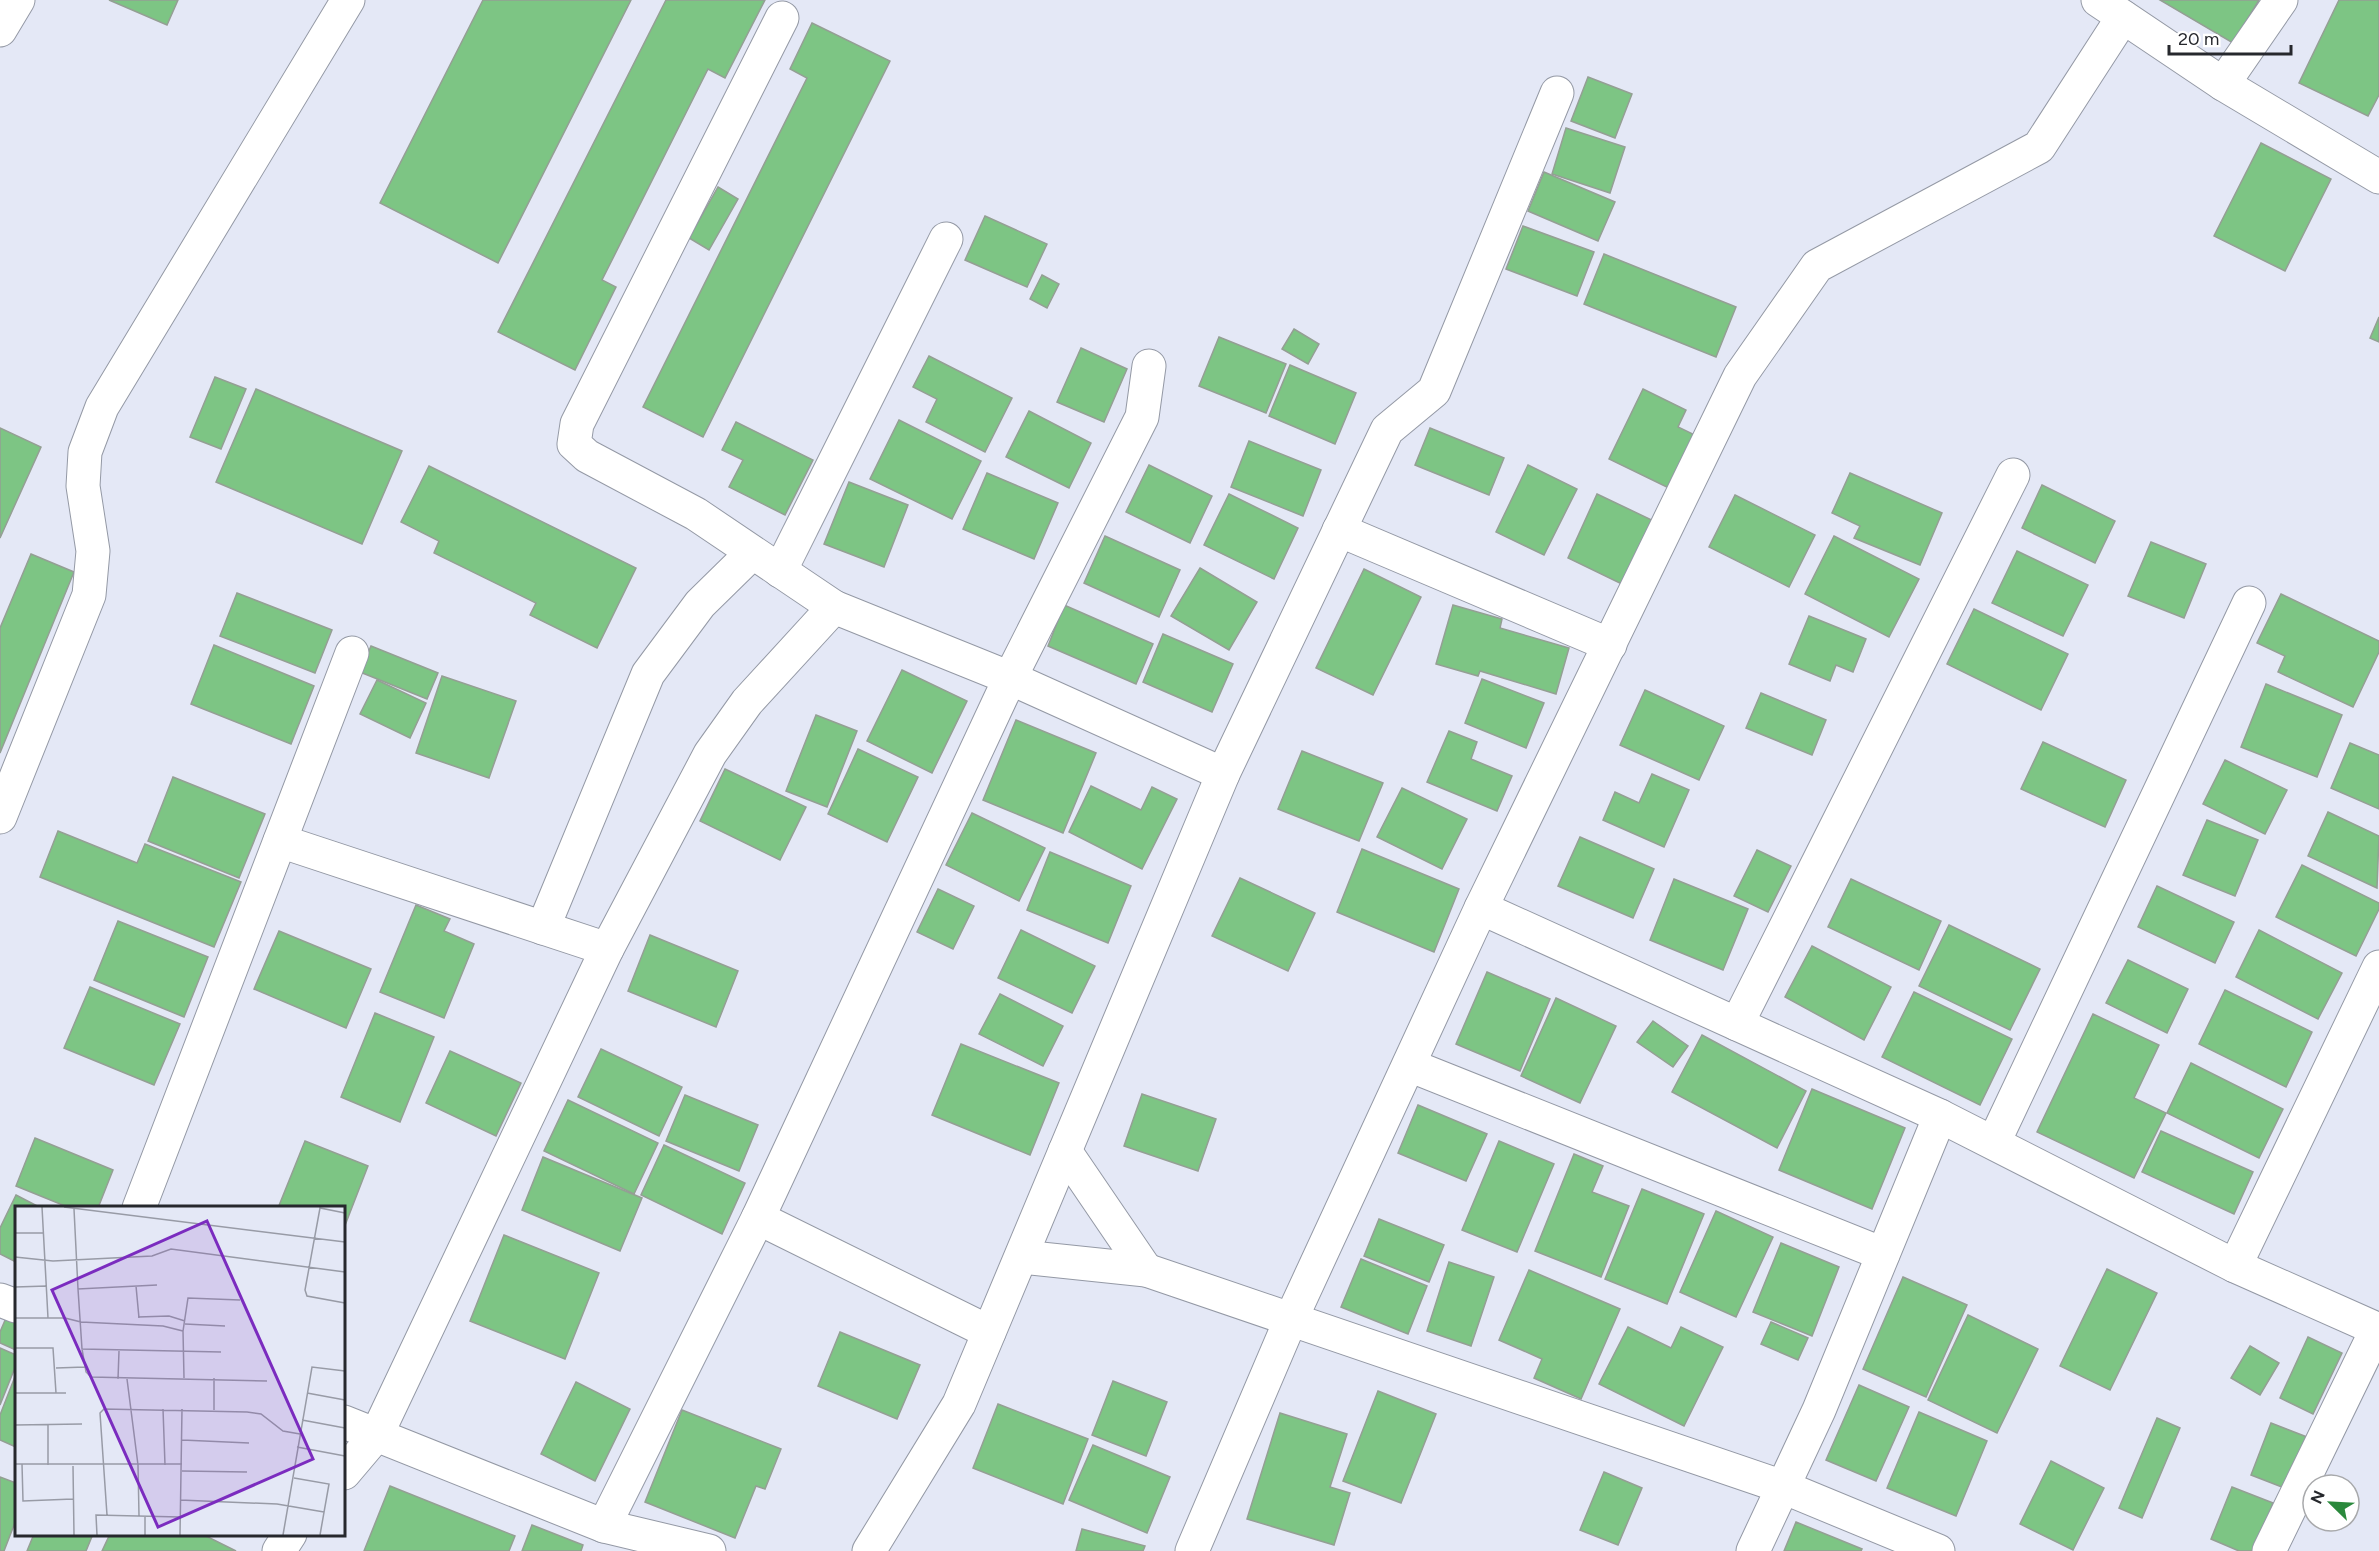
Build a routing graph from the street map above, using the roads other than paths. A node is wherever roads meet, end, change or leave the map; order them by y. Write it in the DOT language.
graph roads {
  1 [pos="18,0"];
  2 [pos="348,0"];
  3 [pos="2282,0"];
  4 [pos="2110,8"];
  5 [pos="782,18"];
  6 [pos="0,30"];
  7 [pos="2223,84"];
  8 [pos="1557,93"];
  9 [pos="2379,177"];
  10 [pos="946,239"];
  11 [pos="1149,366"];
  12 [pos="2013,475"];
  13 [pos="1339,530"];
  14 [pos="752,553"];
  15 [pos="780,571"];
  16 [pos="2249,603"];
  17 [pos="834,607"];
  18 [pos="1610,645"];
  19 [pos="352,653"];
  20 [pos="1010,678"];
  21 [pos="1223,774"];
  22 [pos="0,817"];
  23 [pos="280,841"];
  24 [pos="1481,908"];
  25 [pos="543,928"];
  26 [pos="607,950"];
  27 [pos="2379,967"];
  28 [pos="1737,1024"];
  29 [pos="1409,1065"];
  30 [pos="1940,1116"];
  31 [pos="1994,1142"];
  32 [pos="1065,1151"];
  33 [pos="140,1206"];
  34 [pos="758,1218"];
  35 [pos="1883,1254"];
  36 [pos="1022,1257"];
  37 [pos="2235,1266"];
  38 [pos="1146,1270"];
  39 [pos="0,1300"];
  40 [pos="15,1306"];
  41 [pos="1291,1319"];
  42 [pos="2378,1329"];
  43 [pos="989,1332"];
  44 [pos="345,1422"];
  45 [pos="377,1434"];
  46 [pos="345,1472"];
  47 [pos="1783,1487"];
  48 [pos="604,1526"];
  49 [pos="289,1536"];
  50 [pos="279,1551"];
  51 [pos="709,1551"];
  52 [pos="869,1551"];
  53 [pos="1192,1551"];
  54 [pos="1753,1551"];
  55 [pos="1938,1551"];
  56 [pos="2269,1551"];
  1 -- 6 [label="street"];
  2 -- 22 [label="street"];
  3 -- 7 [label="street"];
  4 -- 7 [label="street"];
  4 -- 18 [label="street"];
  5 -- 14 [label="street"];
  7 -- 9 [label="street"];
  8 -- 13 [label="street"];
  10 -- 15 [label="street"];
  11 -- 20 [label="street"];
  12 -- 28 [label="street"];
  13 -- 18 [label="street"];
  13 -- 21 [label="street"];
  14 -- 15 [label="street"];
  14 -- 25 [label="street"];
  15 -- 17 [label="street"];
  16 -- 31 [label="street"];
  17 -- 20 [label="street"];
  17 -- 26 [label="street"];
  18 -- 24 [label="street"];
  19 -- 23 [label="street"];
  20 -- 21 [label="street"];
  20 -- 34 [label="street"];
  21 -- 32 [label="street"];
  23 -- 25 [label="street"];
  23 -- 33 [label="street"];
  24 -- 28 [label="street"];
  24 -- 29 [label="street"];
  25 -- 26 [label="street"];
  26 -- 45 [label="street"];
  27 -- 37 [label="street"];
  28 -- 30 [label="street"];
  29 -- 35 [label="street"];
  29 -- 41 [label="street"];
  30 -- 31 [label="street"];
  30 -- 35 [label="street"];
  31 -- 37 [label="street"];
  32 -- 36 [label="street"];
  32 -- 38 [label="street"];
  34 -- 43 [label="street"];
  34 -- 48 [label="street"];
  35 -- 47 [label="street"];
  36 -- 38 [label="street"];
  36 -- 43 [label="street"];
  37 -- 42 [label="street"];
  38 -- 41 [label="street"];
  39 -- 40 [label="street"];
  41 -- 47 [label="street"];
  41 -- 53 [label="street"];
  42 -- 56 [label="street"];
  43 -- 52 [label="street"];
  44 -- 45 [label="street"];
  45 -- 46 [label="street"];
  45 -- 48 [label="street"];
  47 -- 54 [label="street"];
  47 -- 55 [label="street"];
  48 -- 51 [label="street"];
  49 -- 50 [label="street"];
}
